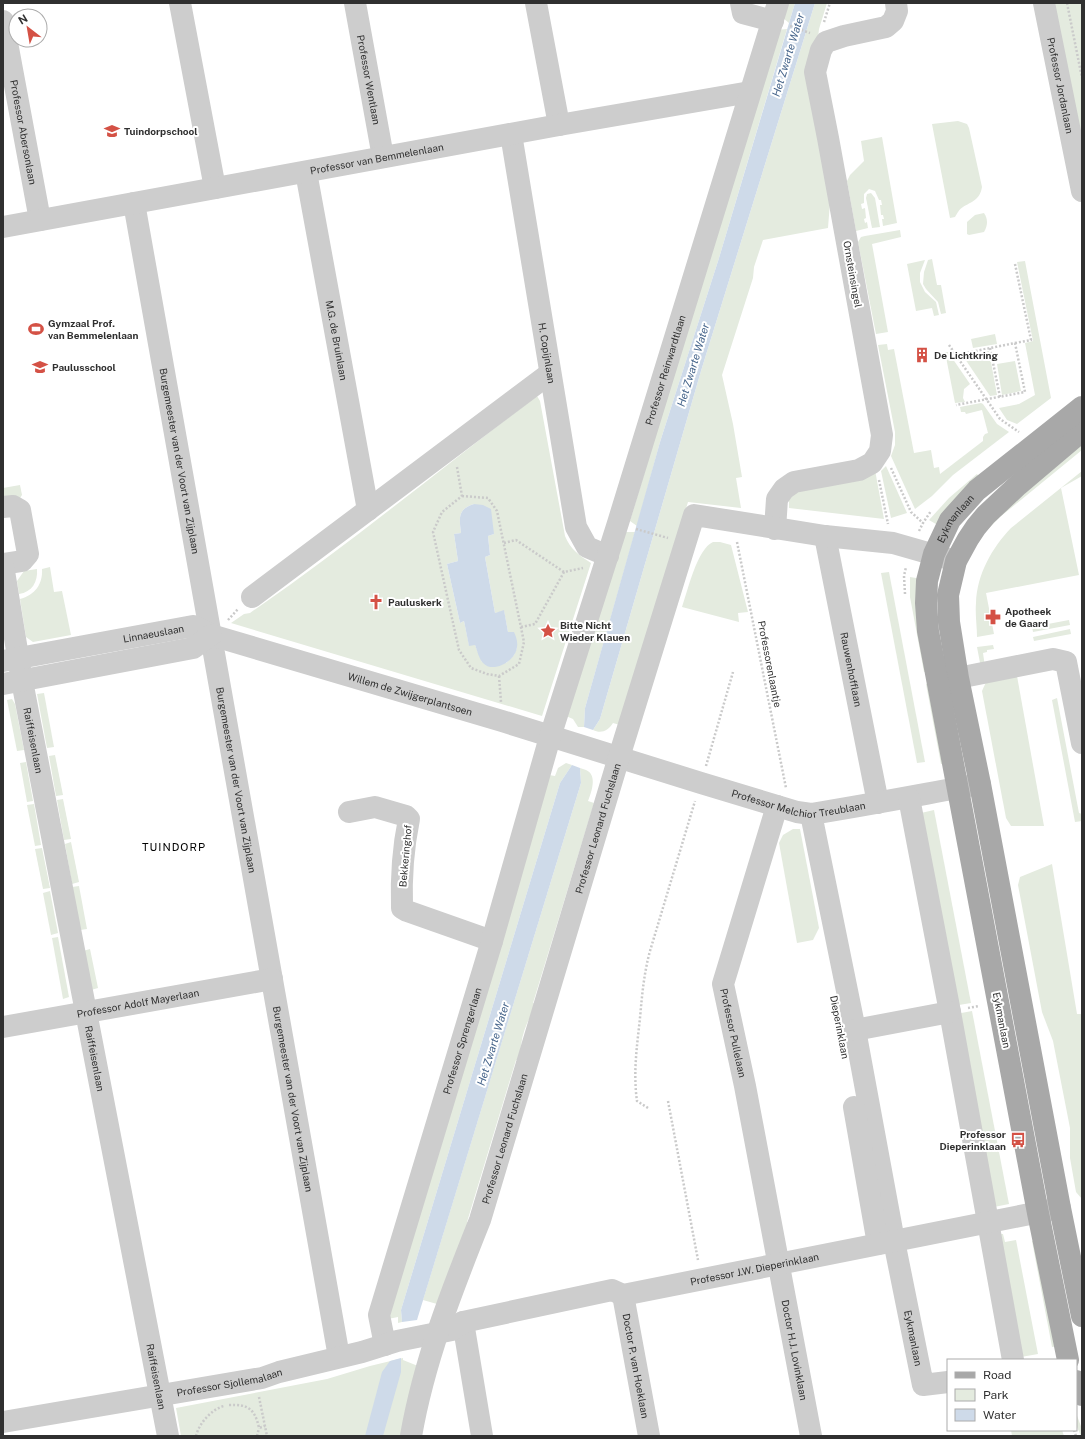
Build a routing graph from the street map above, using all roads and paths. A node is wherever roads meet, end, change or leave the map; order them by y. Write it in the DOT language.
graph roads {
  1 [pos="180,3"];
  2 [pos="355,3"];
  3 [pos="536,3"];
  4 [pos="741,3"];
  5 [pos="896,3"];
  6 [pos="1044,3"];
  7 [pos="1067,3"];
  8 [pos="779,17"];
  9 [pos="3,21"];
  10 [pos="808,32"];
  11 [pos="1082,78"];
  12 [pos="750,92"];
  13 [pos="559,125"];
  14 [pos="511,134"];
  15 [pos="383,157"];
  16 [pos="306,172"];
  17 [pos="215,188"];
  18 [pos="1082,192"];
  19 [pos="134,203"];
  20 [pos="40,220"];
  21 [pos="3,227"];
  22 [pos="1015,264"];
  23 [pos="1015,343"];
  24 [pos="949,345"];
  25 [pos="990,348"];
  26 [pos="956,355"];
  27 [pos="549,374"];
  28 [pos="1000,397"];
  29 [pos="986,400"];
  30 [pos="956,406"];
  31 [pos="1082,407"];
  32 [pos="1082,431"];
  33 [pos="1022,433"];
  34 [pos="453,446"];
  35 [pos="877,455"];
  36 [pos="462,496"];
  37 [pos="3,507"];
  38 [pos="368,510"];
  39 [pos="733,522"];
  40 [pos="923,522"];
  41 [pos="889,525"];
  42 [pos="634,528"];
  43 [pos="775,528"];
  44 [pos="655,535"];
  45 [pos="825,536"];
  46 [pos="504,543"];
  47 [pos="934,554"];
  48 [pos="606,560"];
  49 [pos="956,561"];
  50 [pos="3,564"];
  51 [pos="564,572"];
  52 [pos="252,597"];
  53 [pos="521,627"];
  54 [pos="211,635"];
  55 [pos="11,659"];
  56 [pos="733,672"];
  57 [pos="948,679"];
  58 [pos="13,682"];
  59 [pos="550,737"];
  60 [pos="1082,743"];
  61 [pos="615,755"];
  62 [pos="701,783"];
  63 [pos="980,784"];
  64 [pos="958,788"];
  65 [pos="909,798"];
  66 [pos="878,803"];
  67 [pos="794,811"];
  68 [pos="349,812"];
  69 [pos="492,940"];
  70 [pos="272,979"];
  71 [pos="86,1012"];
  72 [pos="950,1012"];
  73 [pos="3,1027"];
  74 [pos="855,1030"];
  75 [pos="668,1101"];
  76 [pos="648,1108"];
  77 [pos="1060,1208"];
  78 [pos="1038,1213"];
  79 [pos="987,1222"];
  80 [pos="886,1243"];
  81 [pos="779,1264"];
  82 [pos="694,1281"];
  83 [pos="623,1295"];
  84 [pos="1082,1316"];
  85 [pos="451,1328"];
  86 [pos="385,1345"];
  87 [pos="339,1357"];
  88 [pos="1013,1359"];
  89 [pos="1068,1359"];
  90 [pos="256,1380"];
  91 [pos="947,1382"];
  92 [pos="1077,1383"];
  93 [pos="160,1395"];
  94 [pos="1082,1395"];
  95 [pos="3,1422"];
  96 [pos="265,1426"];
  97 [pos="259,1428"];
  98 [pos="168,1436"];
  99 [pos="196,1436"];
  100 [pos="257,1436"];
  101 [pos="267,1436"];
  102 [pos="413,1436"];
  103 [pos="482,1436"];
  104 [pos="649,1436"];
  105 [pos="811,1436"];
  1 -- 17 [label="street"];
  2 -- 15 [label="street, Professor Wentlaan"];
  3 -- 13 [label="street"];
  4 -- 8 [label="street"];
  5 -- 35 [label="street, Ornsteinsingel"];
  6 -- 18 [label="street, Professor Jordanlaan"];
  7 -- 11 [label="path"];
  8 -- 10 [label="path"];
  8 -- 12 [label="street, Professor Reinwardtlaan"];
  9 -- 20 [label="street, Professor Abersonlaan"];
  12 -- 13 [label="street, Professor van Bemmelenlaan"];
  12 -- 48 [label="street, Professor Reinwardtlaan"];
  13 -- 14 [label="street, Professor van Bemmelenlaan"];
  14 -- 15 [label="street, Professor van Bemmelenlaan"];
  14 -- 27 [label="street, H. Copijnlaan"];
  15 -- 16 [label="street, Professor van Bemmelenlaan"];
  16 -- 17 [label="street, Professor van Bemmelenlaan"];
  16 -- 38 [label="street, M.G. de Bruinlaan"];
  17 -- 19 [label="street, Professor van Bemmelenlaan"];
  19 -- 20 [label="street, Professor van Bemmelenlaan"];
  19 -- 54 [label="street, Burgemeester van der Voort van Zijplaan"];
  20 -- 21 [label="street, Professor van Bemmelenlaan"];
  22 -- 23 [label="path"];
  23 -- 25 [label="path"];
  23 -- 28 [label="path"];
  24 -- 26 [label="path"];
  25 -- 26 [label="path"];
  25 -- 28 [label="path"];
  26 -- 29 [label="path"];
  27 -- 34 [label="street"];
  27 -- 48 [label="street, H. Copijnlaan"];
  28 -- 29 [label="path"];
  29 -- 30 [label="path"];
  29 -- 33 [label="path"];
  31 -- 47 [label="main road, Eykmanlaan"];
  32 -- 49 [label="main road, Eykmanlaan"];
  34 -- 36 [label="path"];
  34 -- 38 [label="street"];
  35 -- 40 [label="path"];
  35 -- 41 [label="path"];
  35 -- 43 [label="street"];
  36 -- 46 [label="path"];
  36 -- 53 [label="path"];
  37 -- 50 [label="street"];
  38 -- 52 [label="street"];
  39 -- 43 [label="street, Professor Leonard Fuchslaan"];
  39 -- 61 [label="street, Professor Leonard Fuchslaan"];
  39 -- 67 [label="path, Professorenlaantje"];
  42 -- 44 [label="path"];
  43 -- 45 [label="street"];
  45 -- 47 [label="street"];
  45 -- 66 [label="street, Rauwenhofflaan"];
  46 -- 51 [label="path"];
  46 -- 53 [label="path"];
  47 -- 49 [label="street"];
  47 -- 57 [label="main road, Eykmanlaan"];
  48 -- 51 [label="path"];
  48 -- 59 [label="street, Professor Reinwardtlaan"];
  49 -- 57 [label="main road, Eykmanlaan"];
  50 -- 55 [label="street"];
  51 -- 53 [label="path"];
  52 -- 54 [label="path"];
  54 -- 55 [label="street, Linnaeuslaan"];
  54 -- 58 [label="street"];
  54 -- 59 [label="street, Willem de Zwijgerplantsoen"];
  54 -- 70 [label="street, Burgemeester van der Voort van Zijplaan"];
  55 -- 58 [label="street"];
  56 -- 62 [label="path"];
  57 -- 60 [label="street"];
  57 -- 63 [label="main road, Eykmanlaan"];
  57 -- 64 [label="main road, Eykmanlaan"];
  58 -- 71 [label="street, Raiffeisenlaan"];
  59 -- 61 [label="street, Willem de Zwijgerplantsoen"];
  59 -- 69 [label="street, Professor Sprengerlaan"];
  61 -- 62 [label="street, Professor Melchior Treublaan"];
  61 -- 85 [label="street, Professor Leonard Fuchslaan"];
  62 -- 67 [label="street, Professor Melchior Treublaan"];
  62 -- 76 [label="path"];
  63 -- 64 [label="street, Professor Melchior Treublaan"];
  63 -- 77 [label="main road, Eykmanlaan"];
  64 -- 65 [label="street, Professor Melchior Treublaan"];
  64 -- 78 [label="main road, Eykmanlaan"];
  65 -- 66 [label="street, Professor Melchior Treublaan"];
  65 -- 72 [label="street"];
  66 -- 67 [label="street, Professor Melchior Treublaan"];
  67 -- 74 [label="street, Eykmanlaan"];
  67 -- 80 [label="street, Dieperinklaan"];
  67 -- 81 [label="street, Professor Pullelaan"];
  68 -- 69 [label="street, Bekkeringhof"];
  69 -- 86 [label="street, Professor Sprengerlaan"];
  70 -- 71 [label="street, Professor Adolf Mayerlaan"];
  70 -- 87 [label="street, Burgemeester van der Voort van Zijplaan"];
  71 -- 73 [label="street, Professor Adolf Mayerlaan"];
  71 -- 93 [label="street, Raiffeisenlaan"];
  72 -- 74 [label="street"];
  72 -- 79 [label="street"];
  74 -- 80 [label="street, Eykmanlaan"];
  75 -- 82 [label="path"];
  77 -- 78 [label="street, Professor J.W. Dieperinklaan"];
  77 -- 84 [label="main road, Eykmanlaan"];
  78 -- 79 [label="street, Professor J.W. Dieperinklaan"];
  78 -- 89 [label="main road, Eykmanlaan"];
  79 -- 80 [label="street, Professor J.W. Dieperinklaan"];
  79 -- 88 [label="street"];
  80 -- 81 [label="street, Professor J.W. Dieperinklaan"];
  80 -- 91 [label="street, Eykmanlaan"];
  81 -- 82 [label="street, Professor J.W. Dieperinklaan"];
  81 -- 105 [label="street, Doctor H.J. Lovinklaan"];
  82 -- 83 [label="street, Professor J.W. Dieperinklaan"];
  83 -- 85 [label="street, Professor J.W. Dieperinklaan"];
  83 -- 104 [label="street, Doctor P. van Hoeklaan"];
  85 -- 86 [label="street, Professor Sjollemalaan"];
  85 -- 102 [label="street, Professor Leonard Fuchslaan"];
  85 -- 103 [label="street"];
  86 -- 87 [label="street, Professor Sjollemalaan"];
  87 -- 90 [label="street, Professor Sjollemalaan"];
  90 -- 93 [label="street, Professor Sjollemalaan"];
  90 -- 96 [label="path"];
  92 -- 94 [label="main road"];
  93 -- 95 [label="street, Professor Sjollemalaan"];
  93 -- 98 [label="street, Raiffeisenlaan"];
  96 -- 97 [label="path"];
  96 -- 101 [label="path"];
  97 -- 99 [label="path"];
  97 -- 100 [label="path"];
}
